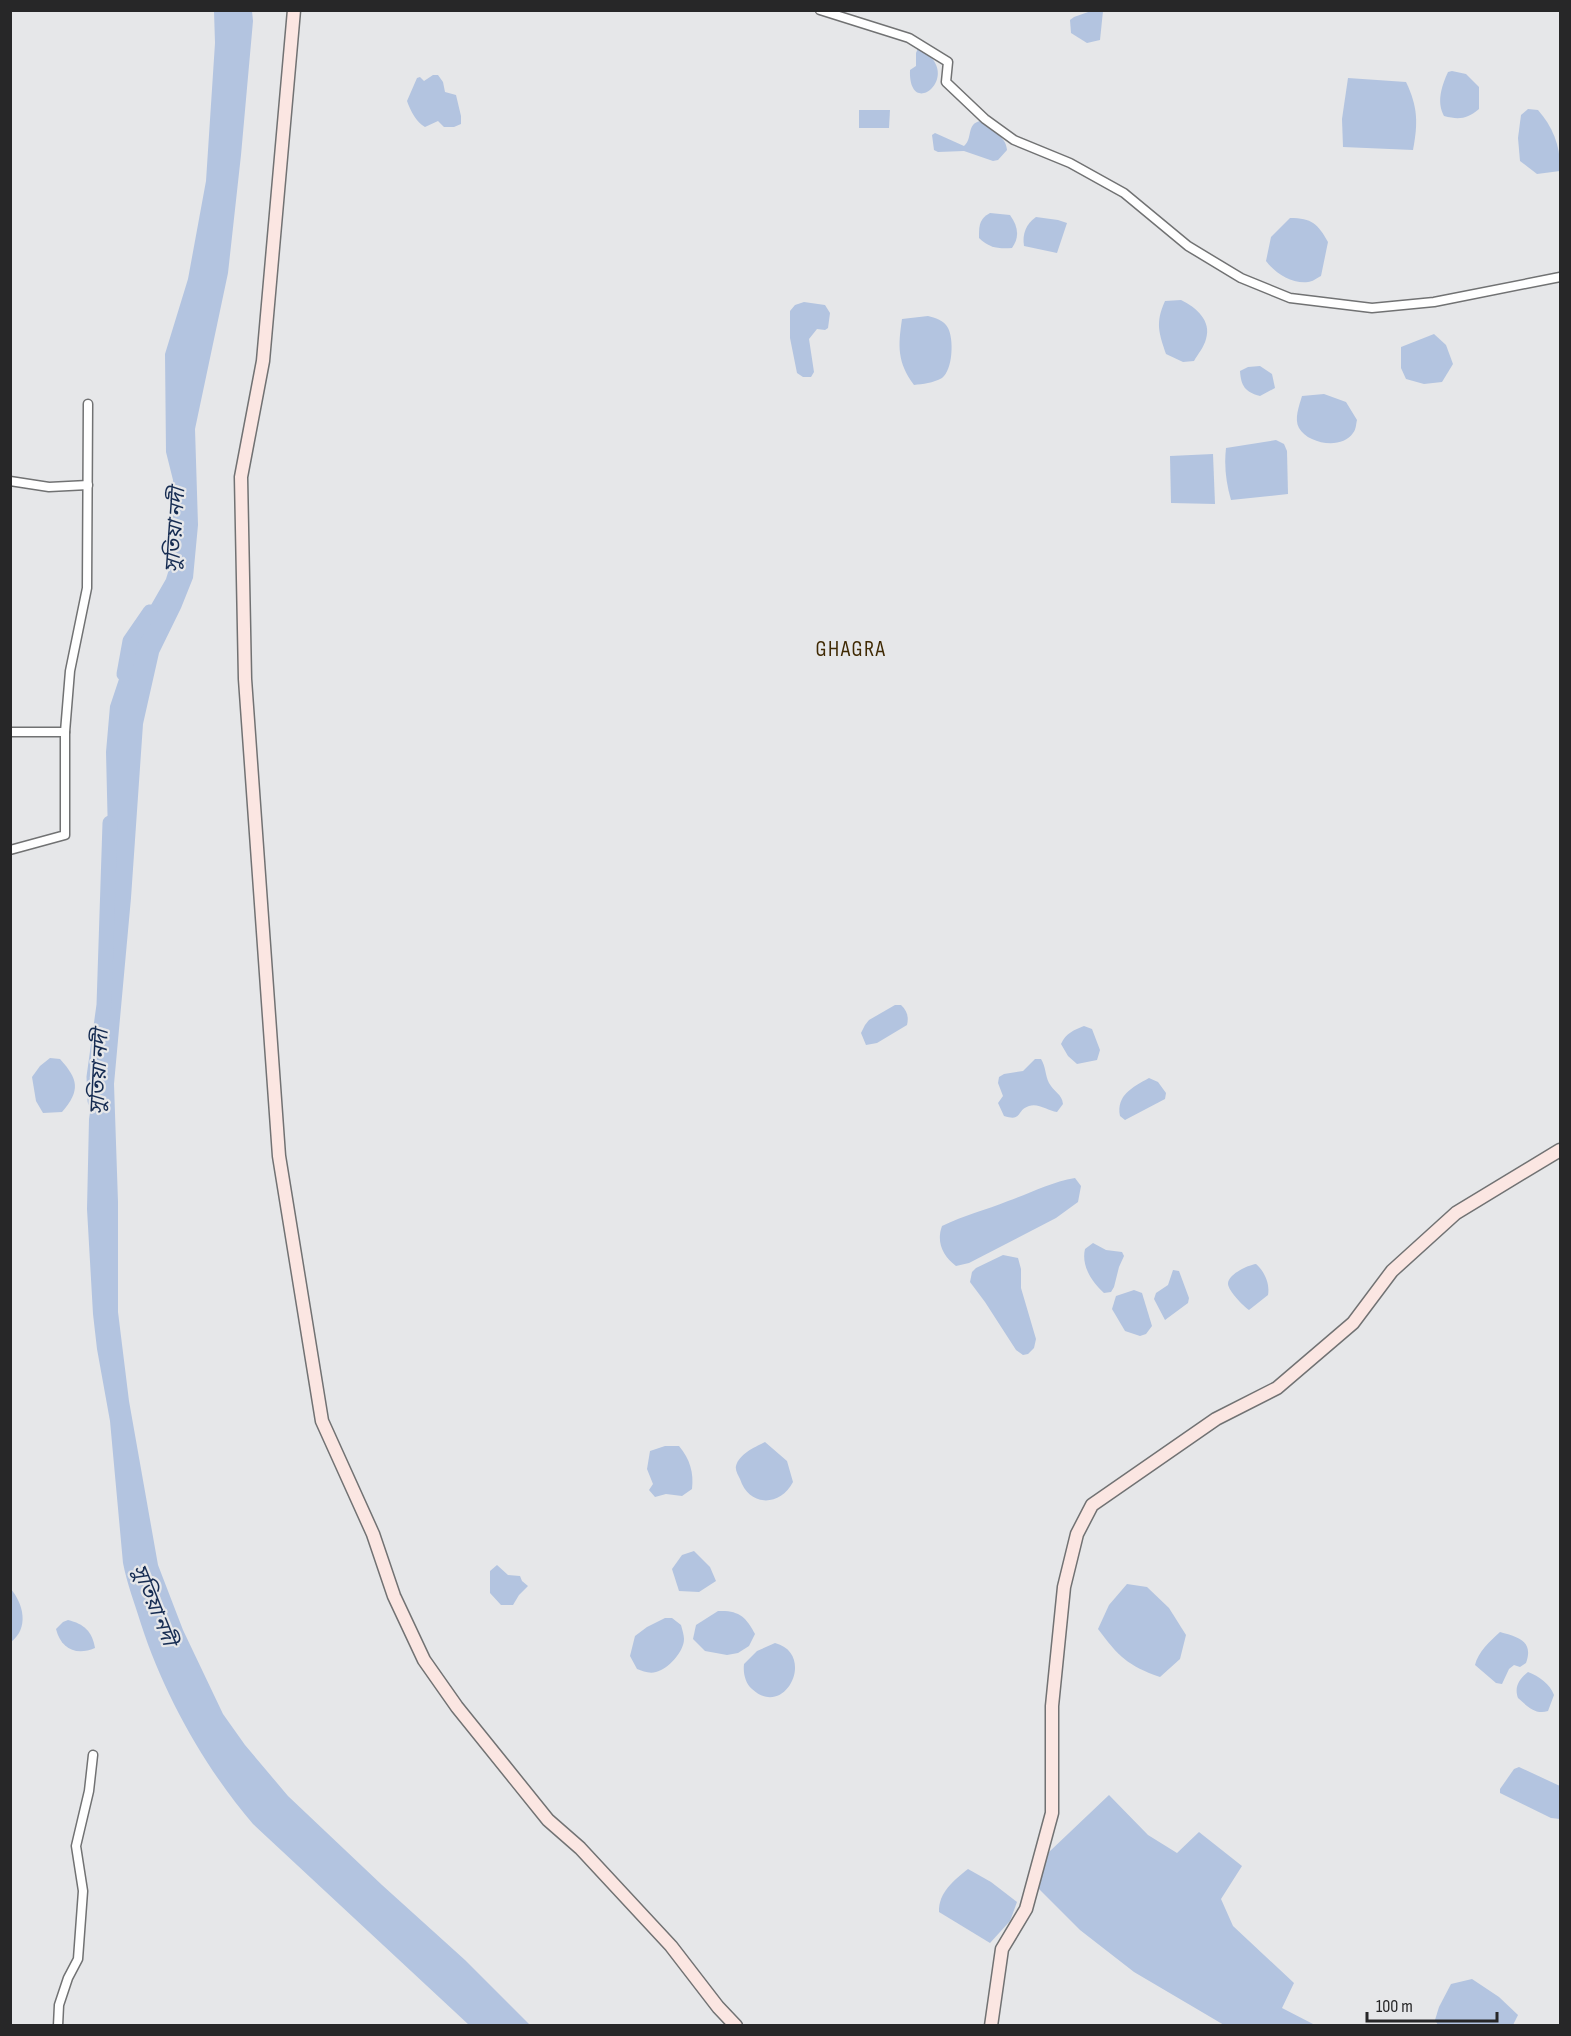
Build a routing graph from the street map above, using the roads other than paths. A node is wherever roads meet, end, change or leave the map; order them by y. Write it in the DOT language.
graph roads {
  1 [pos="294,10"];
  2 [pos="820,10"];
  3 [pos="1560,277"];
  4 [pos="88,404"];
  5 [pos="10,481"];
  6 [pos="88,485"];
  7 [pos="10,732"];
  8 [pos="65,732"];
  9 [pos="10,850"];
  10 [pos="1560,1150"];
  11 [pos="93,1755"];
  12 [pos="58,2025"];
  13 [pos="736,2025"];
  14 [pos="991,2025"];
  1 -- 13 [label="street"];
  2 -- 3 [label="street"];
  4 -- 6 [label="street"];
  5 -- 6 [label="street"];
  6 -- 8 [label="street"];
  7 -- 8 [label="street"];
  8 -- 9 [label="street"];
  10 -- 14 [label="street"];
  11 -- 12 [label="street"];
}
